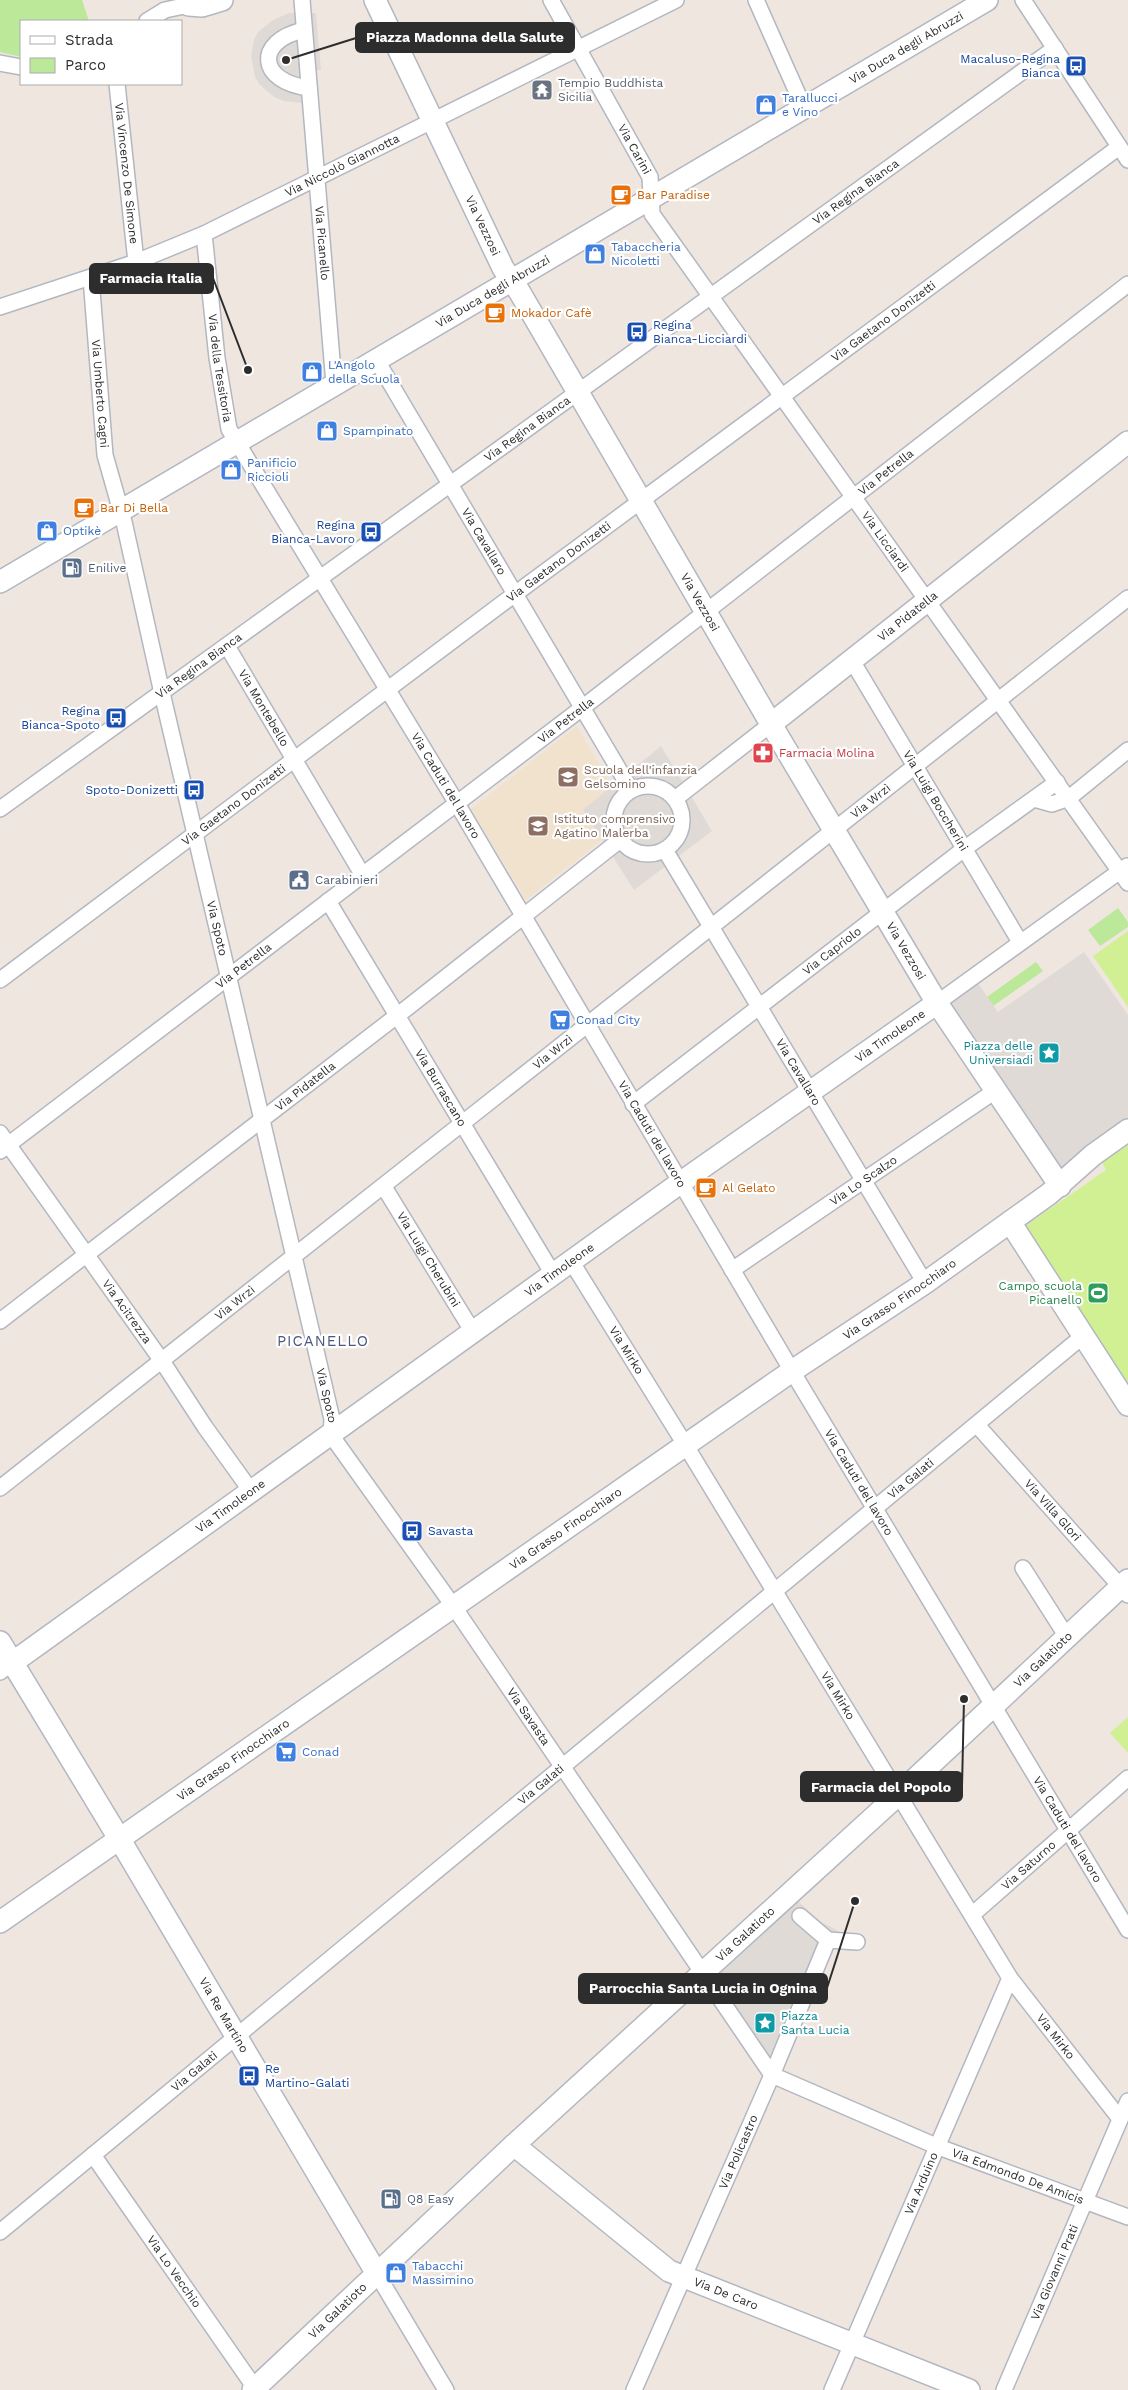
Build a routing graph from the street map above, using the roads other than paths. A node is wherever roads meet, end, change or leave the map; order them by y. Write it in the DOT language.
graph roads {
  1 [pos="222,0"];
  2 [pos="375,0"];
  3 [pos="551,0"];
  4 [pos="676,0"];
  5 [pos="756,0"];
  6 [pos="987,0"];
  7 [pos="1023,0"];
  8 [pos="188,2"];
  9 [pos="302,6"];
  10 [pos="149,20"];
  11 [pos="304,30"];
  12 [pos="578,48"];
  13 [pos="1055,48"];
  14 [pos="0,63"];
  15 [pos="20,67"];
  16 [pos="117,85"];
  17 [pos="309,88"];
  18 [pos="804,108"];
  19 [pos="432,120"];
  20 [pos="1119,147"];
  21 [pos="1128,160"];
  22 [pos="317,176"];
  23 [pos="651,198"];
  24 [pos="204,234"];
  25 [pos="136,262"];
  26 [pos="91,278"];
  27 [pos="511,280"];
  28 [pos="1128,284"];
  29 [pos="710,296"];
  30 [pos="0,307"];
  31 [pos="376,359"];
  32 [pos="334,384"];
  33 [pos="577,393"];
  34 [pos="781,396"];
  35 [pos="237,441"];
  36 [pos="1128,442"];
  37 [pos="449,485"];
  38 [pos="855,497"];
  39 [pos="642,502"];
  40 [pos="121,509"];
  41 [pos="321,578"];
  42 [pos="0,582"];
  43 [pos="515,594"];
  44 [pos="1128,598"];
  45 [pos="926,599"];
  46 [pos="705,611"];
  47 [pos="226,646"];
  48 [pos="851,660"];
  49 [pos="388,690"];
  50 [pos="162,693"];
  51 [pos="998,700"];
  52 [pos="582,708"];
  53 [pos="771,724"];
  54 [pos="1128,750"];
  55 [pos="294,760"];
  56 [pos="914,766"];
  57 [pos="1057,782"];
  58 [pos="627,784"];
  59 [pos="681,794"];
  60 [pos="1069,798"];
  61 [pos="1034,799"];
  62 [pos="456,802"];
  63 [pos="0,809"];
  64 [pos="834,831"];
  65 [pos="195,834"];
  66 [pos="614,845"];
  67 [pos="964,849"];
  68 [pos="668,856"];
  69 [pos="1125,873"];
  70 [pos="362,874"];
  71 [pos="328,901"];
  72 [pos="882,912"];
  73 [pos="522,917"];
  74 [pos="711,927"];
  75 [pos="1020,942"];
  76 [pos="230,976"];
  77 [pos="0,980"];
  78 [pos="937,1003"];
  79 [pos="760,1006"];
  80 [pos="398,1015"];
  81 [pos="586,1025"];
  82 [pos="810,1091"];
  83 [pos="996,1091"];
  84 [pos="634,1104"];
  85 [pos="261,1118"];
  86 [pos="463,1124"];
  87 [pos="1128,1130"];
  88 [pos="3,1143"];
  89 [pos="862,1180"];
  90 [pos="680,1183"];
  91 [pos="1060,1186"];
  92 [pos="384,1187"];
  93 [pos="1010,1222"];
  94 [pos="86,1254"];
  95 [pos="294,1257"];
  96 [pos="570,1261"];
  97 [pos="732,1270"];
  98 [pos="553,1274"];
  99 [pos="925,1283"];
  100 [pos="0,1320"];
  101 [pos="473,1332"];
  102 [pos="1083,1336"];
  103 [pos="162,1361"];
  104 [pos="792,1371"];
  105 [pos="1128,1405"];
  106 [pos="977,1425"];
  107 [pos="331,1435"];
  108 [pos="686,1446"];
  109 [pos="0,1488"];
  110 [pos="251,1491"];
  111 [pos="874,1508"];
  112 [pos="1023,1568"];
  113 [pos="1126,1587"];
  114 [pos="774,1590"];
  115 [pos="454,1607"];
  116 [pos="1068,1637"];
  117 [pos="0,1642"];
  118 [pos="6,1667"];
  119 [pos="992,1705"];
  120 [pos="562,1767"];
  121 [pos="1128,1778"];
  122 [pos="899,1794"];
  123 [pos="1068,1832"];
  124 [pos="120,1840"];
  125 [pos="973,1914"];
  126 [pos="800,1916"];
  127 [pos="0,1922"];
  128 [pos="1128,1930"];
  129 [pos="828,1940"];
  130 [pos="857,1942"];
  131 [pos="702,1972"];
  132 [pos="1010,1978"];
  133 [pos="237,2037"];
  134 [pos="772,2075"];
  135 [pos="1128,2101"];
  136 [pos="1120,2120"];
  137 [pos="514,2145"];
  138 [pos="936,2146"];
  139 [pos="93,2156"];
  140 [pos="1086,2201"];
  141 [pos="1128,2216"];
  142 [pos="0,2232"];
  143 [pos="377,2274"];
  144 [pos="682,2277"];
  145 [pos="852,2342"];
  146 [pos="254,2389"];
  147 [pos="446,2390"];
  148 [pos="634,2390"];
  149 [pos="832,2390"];
  150 [pos="969,2390"];
  151 [pos="1004,2390"];
  1 -- 8 [label="main road"];
  2 -- 19 [label="main road, Via Vezzosi"];
  3 -- 12 [label="street, Via Carini"];
  4 -- 12 [label="street, Via Niccolò Giannotta"];
  5 -- 18 [label="street"];
  6 -- 18 [label="main road, Via Duca degli Abruzzi"];
  7 -- 13 [label="street"];
  8 -- 10 [label="street"];
  9 -- 11 [label="street, Via Picanello"];
  11 -- 17 [label="street, Via Picanello"];
  11 -- 17 [label="street"];
  12 -- 19 [label="street, Via Niccolò Giannotta"];
  12 -- 23 [label="street, Via Carini"];
  13 -- 20 [label="street"];
  13 -- 29 [label="street, Via Regina Bianca"];
  14 -- 15 [label="street"];
  16 -- 25 [label="street, Via Vincenzo De Simone"];
  17 -- 22 [label="street, Via Picanello"];
  18 -- 23 [label="main road, Via Duca degli Abruzzi"];
  19 -- 22 [label="street, Via Niccolò Giannotta"];
  19 -- 27 [label="main road, Via Vezzosi"];
  20 -- 21 [label="street"];
  20 -- 34 [label="street, Via Gaetano Donizetti"];
  22 -- 24 [label="street, Via Niccolò Giannotta"];
  22 -- 32 [label="street, Via Picanello"];
  23 -- 27 [label="main road, Via Duca degli Abruzzi"];
  23 -- 29 [label="street, Via Licciardi"];
  24 -- 25 [label="street, Via Niccolò Giannotta"];
  24 -- 35 [label="street, Via della Tessitoria"];
  25 -- 26 [label="street, Via Niccolò Giannotta"];
  26 -- 30 [label="street, Via Niccolò Giannotta"];
  26 -- 40 [label="street, Via Umberto Cagni"];
  27 -- 31 [label="main road, Via Duca degli Abruzzi"];
  27 -- 33 [label="main road, Via Vezzosi"];
  28 -- 38 [label="street, Via Petrella"];
  29 -- 33 [label="street, Via Regina Bianca"];
  29 -- 34 [label="street, Via Licciardi"];
  31 -- 32 [label="main road, Via Duca degli Abruzzi"];
  31 -- 37 [label="street, Via Cavallaro"];
  32 -- 35 [label="main road, Via Duca degli Abruzzi"];
  33 -- 37 [label="street, Via Regina Bianca"];
  33 -- 39 [label="main road, Via Vezzosi"];
  34 -- 38 [label="street, Via Licciardi"];
  34 -- 39 [label="street, Via Gaetano Donizetti"];
  35 -- 40 [label="main road, Via Duca degli Abruzzi"];
  35 -- 41 [label="street, Via Caduti del lavoro"];
  36 -- 45 [label="main road, Via Pidatella"];
  37 -- 41 [label="street, Via Regina Bianca"];
  37 -- 43 [label="street, Via Cavallaro"];
  38 -- 45 [label="street, Via Licciardi"];
  38 -- 46 [label="street, Via Petrella"];
  39 -- 43 [label="street, Via Gaetano Donizetti"];
  39 -- 46 [label="main road, Via Vezzosi"];
  40 -- 42 [label="main road, Via Duca degli Abruzzi"];
  40 -- 50 [label="street, Via Spoto"];
  41 -- 47 [label="street, Via Regina Bianca"];
  41 -- 49 [label="street, Via Caduti del lavoro"];
  43 -- 49 [label="street, Via Gaetano Donizetti"];
  43 -- 52 [label="street, Via Cavallaro"];
  44 -- 51 [label="street, Via Wrzì"];
  45 -- 48 [label="main road, Via Pidatella"];
  45 -- 51 [label="street, Via Licciardi"];
  46 -- 52 [label="street, Via Petrella"];
  46 -- 53 [label="main road, Via Vezzosi"];
  47 -- 50 [label="street, Via Regina Bianca"];
  47 -- 55 [label="street, Via Montebello"];
  48 -- 53 [label="main road, Via Pidatella"];
  48 -- 56 [label="street, Via Luigi Boccherini"];
  49 -- 55 [label="street, Via Gaetano Donizetti"];
  49 -- 62 [label="street, Via Caduti del lavoro"];
  50 -- 63 [label="street, Via Regina Bianca"];
  50 -- 65 [label="street, Via Spoto"];
  51 -- 56 [label="street, Via Wrzì"];
  51 -- 57 [label="street, Via Licciardi"];
  52 -- 58 [label="street, Via Cavallaro"];
  52 -- 62 [label="street, Via Petrella"];
  53 -- 59 [label="street, Via Pidatella"];
  53 -- 64 [label="main road, Via Vezzosi"];
  54 -- 60 [label="street"];
  55 -- 65 [label="street, Via Gaetano Donizetti"];
  55 -- 70 [label="street, Via Montebello"];
  56 -- 64 [label="street, Via Wrzì"];
  56 -- 67 [label="street, Via Luigi Boccherini"];
  57 -- 60 [label="street, Via Licciardi"];
  57 -- 61 [label="street, Via Capriolo"];
  58 -- 59 [label="street"];
  58 -- 66 [label="street"];
  59 -- 68 [label="street"];
  60 -- 61 [label="street"];
  60 -- 69 [label="street, Via Licciardi"];
  61 -- 67 [label="street, Via Capriolo"];
  62 -- 70 [label="street, Via Petrella"];
  62 -- 73 [label="street, Via Caduti del lavoro"];
  64 -- 72 [label="main road, Via Vezzosi"];
  64 -- 74 [label="street, Via Wrzì"];
  65 -- 76 [label="street, Via Spoto"];
  65 -- 77 [label="street, Via Gaetano Donizetti"];
  66 -- 68 [label="street"];
  66 -- 73 [label="street, Via Pidatella"];
  67 -- 72 [label="street, Via Capriolo"];
  67 -- 75 [label="street, Via Luigi Boccherini"];
  68 -- 74 [label="street, Via Cavallaro"];
  69 -- 75 [label="street, Via Timoleone"];
  70 -- 71 [label="street, Via Petrella"];
  71 -- 76 [label="street, Via Petrella"];
  71 -- 80 [label="street, Via Burrascano"];
  72 -- 78 [label="main road, Via Vezzosi"];
  72 -- 79 [label="street, Via Capriolo"];
  73 -- 80 [label="street, Via Pidatella"];
  73 -- 81 [label="street, Via Caduti del lavoro"];
  74 -- 79 [label="street, Via Cavallaro"];
  74 -- 81 [label="street, Via Wrzì"];
  75 -- 78 [label="street, Via Timoleone"];
  76 -- 85 [label="street, Via Spoto"];
  76 -- 88 [label="street, Via Petrella"];
  78 -- 82 [label="main road, Via Timoleone"];
  78 -- 83 [label="main road, Via Vezzosi"];
  79 -- 82 [label="street, Via Cavallaro"];
  79 -- 84 [label="street, Via Capriolo"];
  80 -- 85 [label="street, Via Pidatella"];
  80 -- 86 [label="street, Via Burrascano"];
  81 -- 84 [label="street, Via Caduti del lavoro"];
  81 -- 86 [label="street, Via Wrzì"];
  82 -- 89 [label="street, Via Cavallaro"];
  82 -- 90 [label="main road, Via Timoleone"];
  83 -- 89 [label="street, Via Lo Scalzo"];
  83 -- 91 [label="main road, Via Vezzosi"];
  84 -- 90 [label="street, Via Caduti del lavoro"];
  85 -- 94 [label="street, Via Pidatella"];
  85 -- 95 [label="street, Via Spoto"];
  86 -- 92 [label="street, Via Wrzì"];
  86 -- 98 [label="street, Via Burrascano"];
  87 -- 91 [label="main road, Via Grasso Finocchiaro"];
  88 -- 94 [label="street, Via Acitrezza"];
  89 -- 97 [label="street, Via Lo Scalzo"];
  89 -- 99 [label="street, Via Cavallaro"];
  90 -- 96 [label="main road, Via Timoleone"];
  90 -- 97 [label="street, Via Caduti del lavoro"];
  91 -- 93 [label="main road, Via Grasso Finocchiaro"];
  92 -- 95 [label="street, Via Wrzì"];
  92 -- 101 [label="street, Via Luigi Cherubini"];
  93 -- 99 [label="main road, Via Grasso Finocchiaro"];
  93 -- 102 [label="main road"];
  94 -- 100 [label="street, Via Pidatella"];
  94 -- 103 [label="street, Via Acitrezza"];
  95 -- 103 [label="street, Via Wrzì"];
  95 -- 107 [label="street, Via Spoto"];
  96 -- 98 [label="main road, Via Timoleone"];
  96 -- 108 [label="street, Via Mirko"];
  97 -- 104 [label="street, Via Caduti del lavoro"];
  98 -- 101 [label="main road, Via Timoleone"];
  99 -- 104 [label="main road, Via Grasso Finocchiaro"];
  101 -- 107 [label="main road, Via Timoleone"];
  102 -- 105 [label="main road"];
  102 -- 106 [label="street, Via Galati"];
  103 -- 109 [label="street, Via Wrzì"];
  103 -- 110 [label="street, Via Acitrezza"];
  104 -- 108 [label="main road, Via Grasso Finocchiaro"];
  104 -- 111 [label="street, Via Caduti del lavoro"];
  106 -- 111 [label="street, Via Galati"];
  106 -- 113 [label="street, Via Villa Glori"];
  107 -- 110 [label="main road, Via Timoleone"];
  107 -- 115 [label="street, Via Savasta"];
  108 -- 114 [label="street, Via Mirko"];
  108 -- 115 [label="main road, Via Grasso Finocchiaro"];
  110 -- 118 [label="main road, Via Timoleone"];
  111 -- 114 [label="street, Via Galati"];
  111 -- 119 [label="street, Via Caduti del lavoro"];
  112 -- 116 [label="street"];
  113 -- 116 [label="main road, Via Galatioto"];
  114 -- 120 [label="street, Via Galati"];
  114 -- 122 [label="street, Via Mirko"];
  115 -- 120 [label="street, Via Savasta"];
  115 -- 124 [label="main road, Via Grasso Finocchiaro"];
  116 -- 119 [label="main road, Via Galatioto"];
  117 -- 118 [label="main road, Via Re Martino"];
  118 -- 124 [label="main road, Via Re Martino"];
  119 -- 122 [label="main road, Via Galatioto"];
  119 -- 123 [label="street, Via Caduti del lavoro"];
  120 -- 131 [label="street, Via Savasta"];
  120 -- 133 [label="street, Via Galati"];
  121 -- 123 [label="street, Via Saturno"];
  122 -- 125 [label="street, Via Mirko"];
  122 -- 131 [label="main road, Via Galatioto"];
  123 -- 125 [label="street, Via Saturno"];
  123 -- 128 [label="street, Via Caduti del lavoro"];
  124 -- 127 [label="main road, Via Grasso Finocchiaro"];
  124 -- 133 [label="main road, Via Re Martino"];
  125 -- 132 [label="street, Via Mirko"];
  126 -- 129 [label="street"];
  129 -- 130 [label="street"];
  129 -- 134 [label="street, Via Policastro"];
  131 -- 134 [label="street, Via Savasta"];
  131 -- 137 [label="main road, Via Galatioto"];
  132 -- 136 [label="street, Via Mirko"];
  132 -- 138 [label="street, Via Arduino"];
  133 -- 139 [label="street, Via Galati"];
  133 -- 143 [label="main road, Via Re Martino"];
  134 -- 138 [label="street, Via Edmondo De Amicis"];
  134 -- 144 [label="street, Via Policastro"];
  135 -- 136 [label="street, Via Giovanni Prati"];
  136 -- 140 [label="street, Via Giovanni Prati"];
  137 -- 143 [label="main road, Via Galatioto"];
  137 -- 144 [label="main road, Via De Caro"];
  138 -- 140 [label="street, Via Edmondo De Amicis"];
  138 -- 145 [label="street, Via Arduino"];
  139 -- 142 [label="street, Via Galati"];
  139 -- 146 [label="street, Via Lo Vecchio"];
  140 -- 141 [label="street, Via Edmondo De Amicis"];
  140 -- 151 [label="street, Via Giovanni Prati"];
  143 -- 146 [label="main road, Via Galatioto"];
  143 -- 147 [label="street, Via Re Martino"];
  144 -- 145 [label="main road, Via De Caro"];
  144 -- 148 [label="street, Via Policastro"];
  145 -- 149 [label="street, Via Arduino"];
  145 -- 150 [label="main road, Via De Caro"];
}
